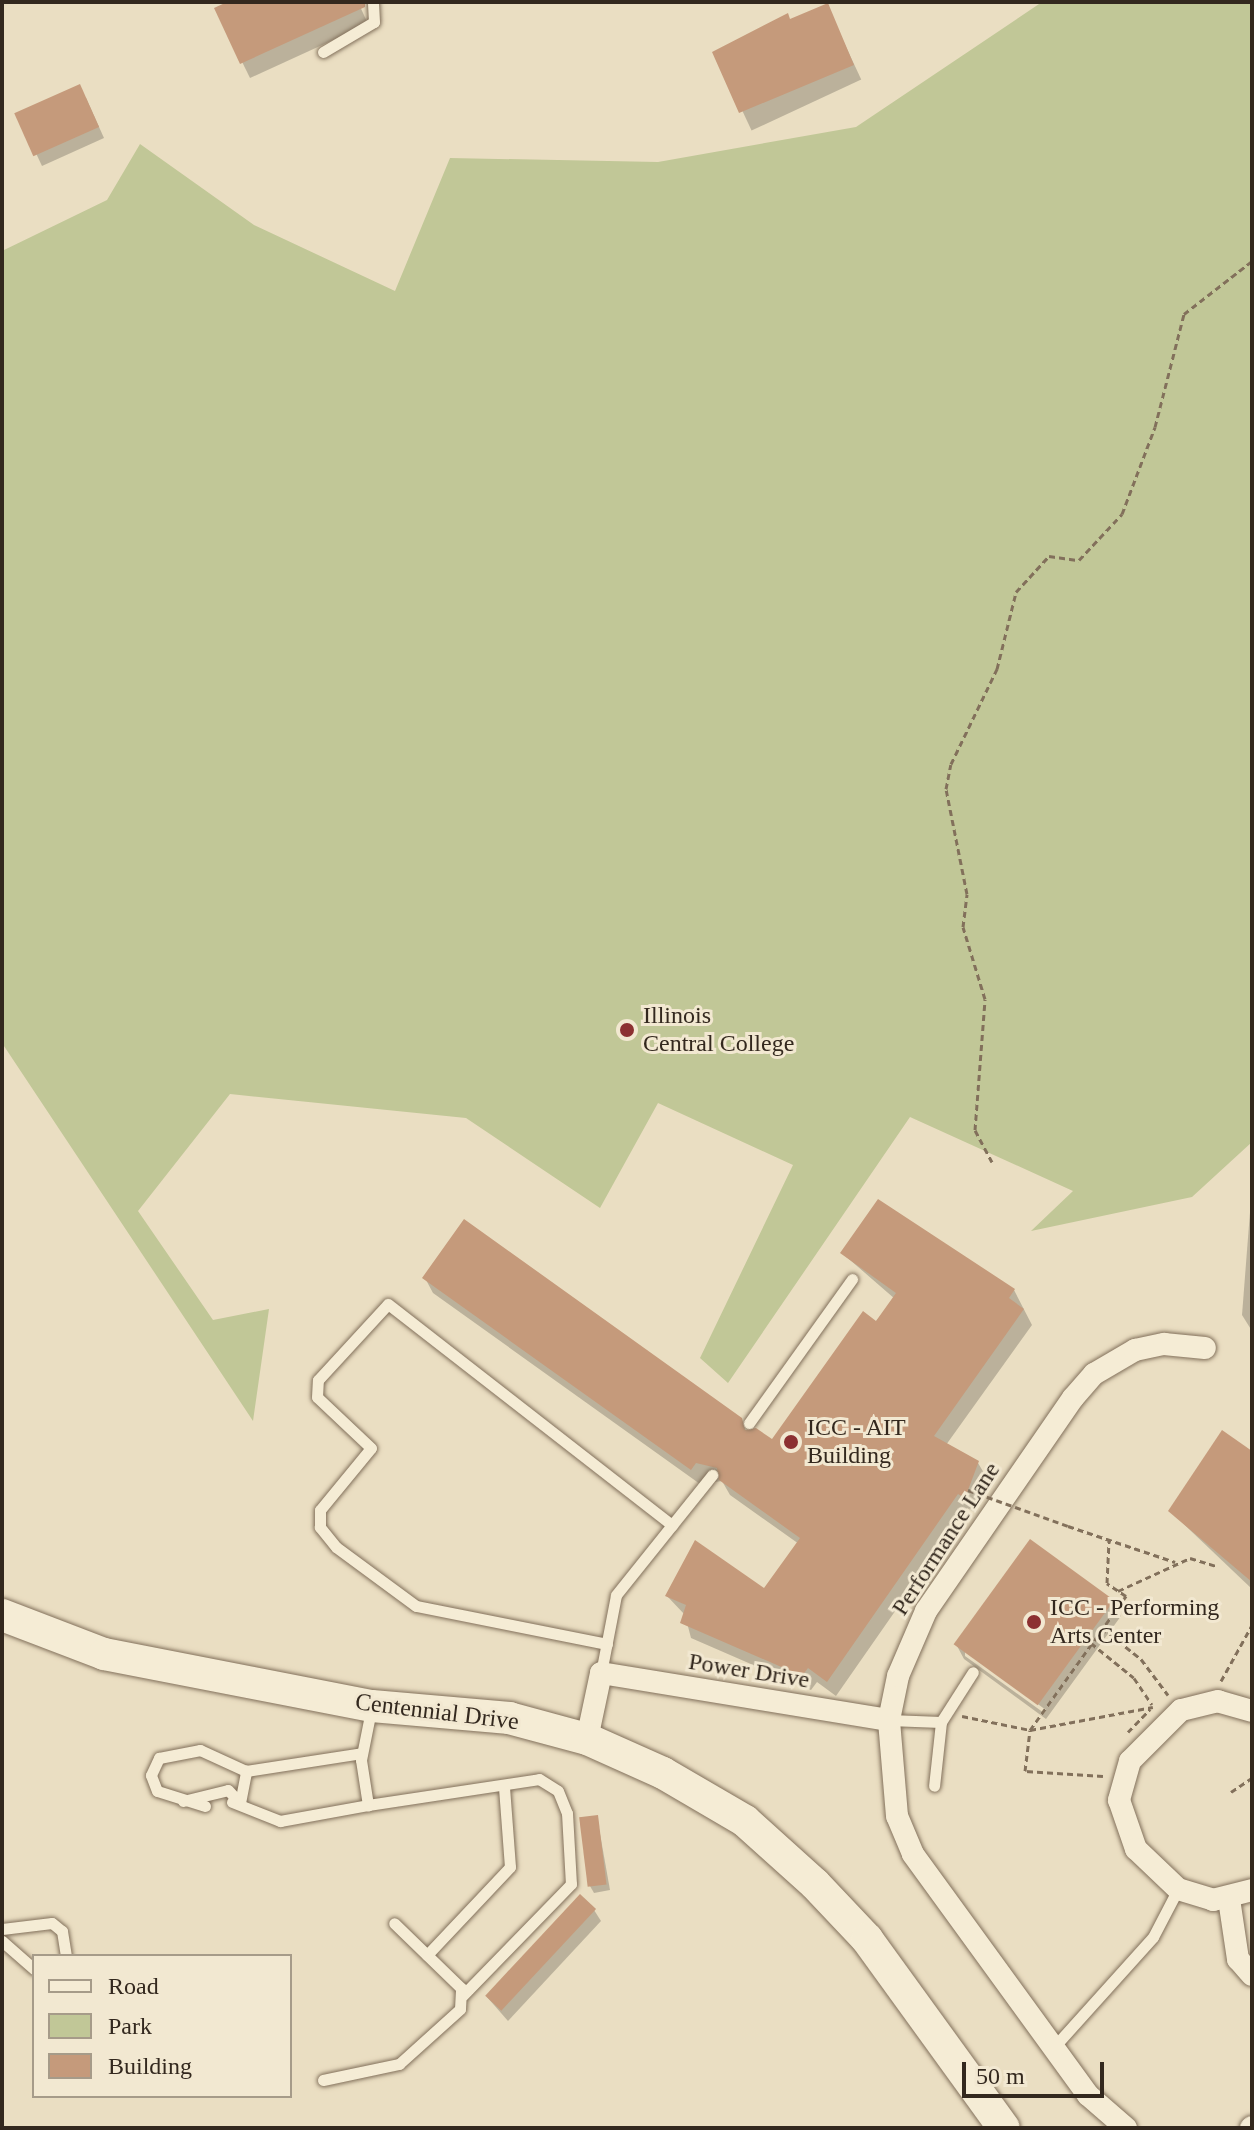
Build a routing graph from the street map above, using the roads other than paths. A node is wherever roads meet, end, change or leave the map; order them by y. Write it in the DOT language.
graph roads {
  1 [pos="373,2"];
  2 [pos="323,52"];
  3 [pos="852,1279"];
  4 [pos="1205,1348"];
  5 [pos="749,1423"];
  6 [pos="712,1475"];
  7 [pos="672,1525"];
  8 [pos="2,1615"];
  9 [pos="607,1644"];
  10 [pos="973,1672"];
  11 [pos="601,1673"];
  12 [pos="372,1706"];
  13 [pos="1252,1711"];
  14 [pos="944,1718"];
  15 [pos="889,1720"];
  16 [pos="587,1739"];
  17 [pos="362,1753"];
  18 [pos="246,1771"];
  19 [pos="934,1786"];
  20 [pos="504,1787"];
  21 [pos="182,1801"];
  22 [pos="236,1802"];
  23 [pos="368,1805"];
  24 [pos="205,1806"];
  25 [pos="1178,1889"];
  26 [pos="1252,1890"];
  27 [pos="1229,1899"];
  28 [pos="394,1923"];
  29 [pos="2,1929"];
  30 [pos="2,1941"];
  31 [pos="66,1954"];
  32 [pos="427,1955"];
  33 [pos="32,1967"];
  34 [pos="1252,1975"];
  35 [pos="463,1995"];
  36 [pos="1054,2047"];
  37 [pos="323,2080"];
  38 [pos="1004,2128"];
  39 [pos="1126,2128"];
  1 -- 2 [label="lane"];
  3 -- 5 [label="lane"];
  4 -- 15 [label="street, Performance Lane"];
  6 -- 7 [label="lane"];
  7 -- 9 [label="lane"];
  7 -- 9 [label="lane"];
  8 -- 12 [label="main road, Centennial Drive"];
  9 -- 11 [label="lane"];
  10 -- 14 [label="lane"];
  11 -- 15 [label="street, Power Drive"];
  11 -- 16 [label="street"];
  12 -- 16 [label="main road, Centennial Drive"];
  12 -- 17 [label="lane"];
  13 -- 25 [label="street"];
  14 -- 15 [label="lane"];
  14 -- 19 [label="lane"];
  15 -- 36 [label="street, Performance Lane"];
  16 -- 38 [label="main road, Centennial Drive"];
  17 -- 18 [label="lane"];
  17 -- 23 [label="lane"];
  18 -- 21 [label="lane"];
  18 -- 22 [label="lane"];
  20 -- 23 [label="lane"];
  20 -- 32 [label="lane"];
  20 -- 35 [label="lane"];
  21 -- 22 [label="lane"];
  21 -- 24 [label="lane"];
  22 -- 23 [label="lane"];
  25 -- 27 [label="street"];
  25 -- 36 [label="lane"];
  26 -- 27 [label="street"];
  27 -- 34 [label="street"];
  28 -- 32 [label="lane"];
  29 -- 31 [label="lane"];
  30 -- 33 [label="lane"];
  32 -- 35 [label="lane"];
  35 -- 37 [label="lane"];
  36 -- 39 [label="street, Performance Lane"];
}
